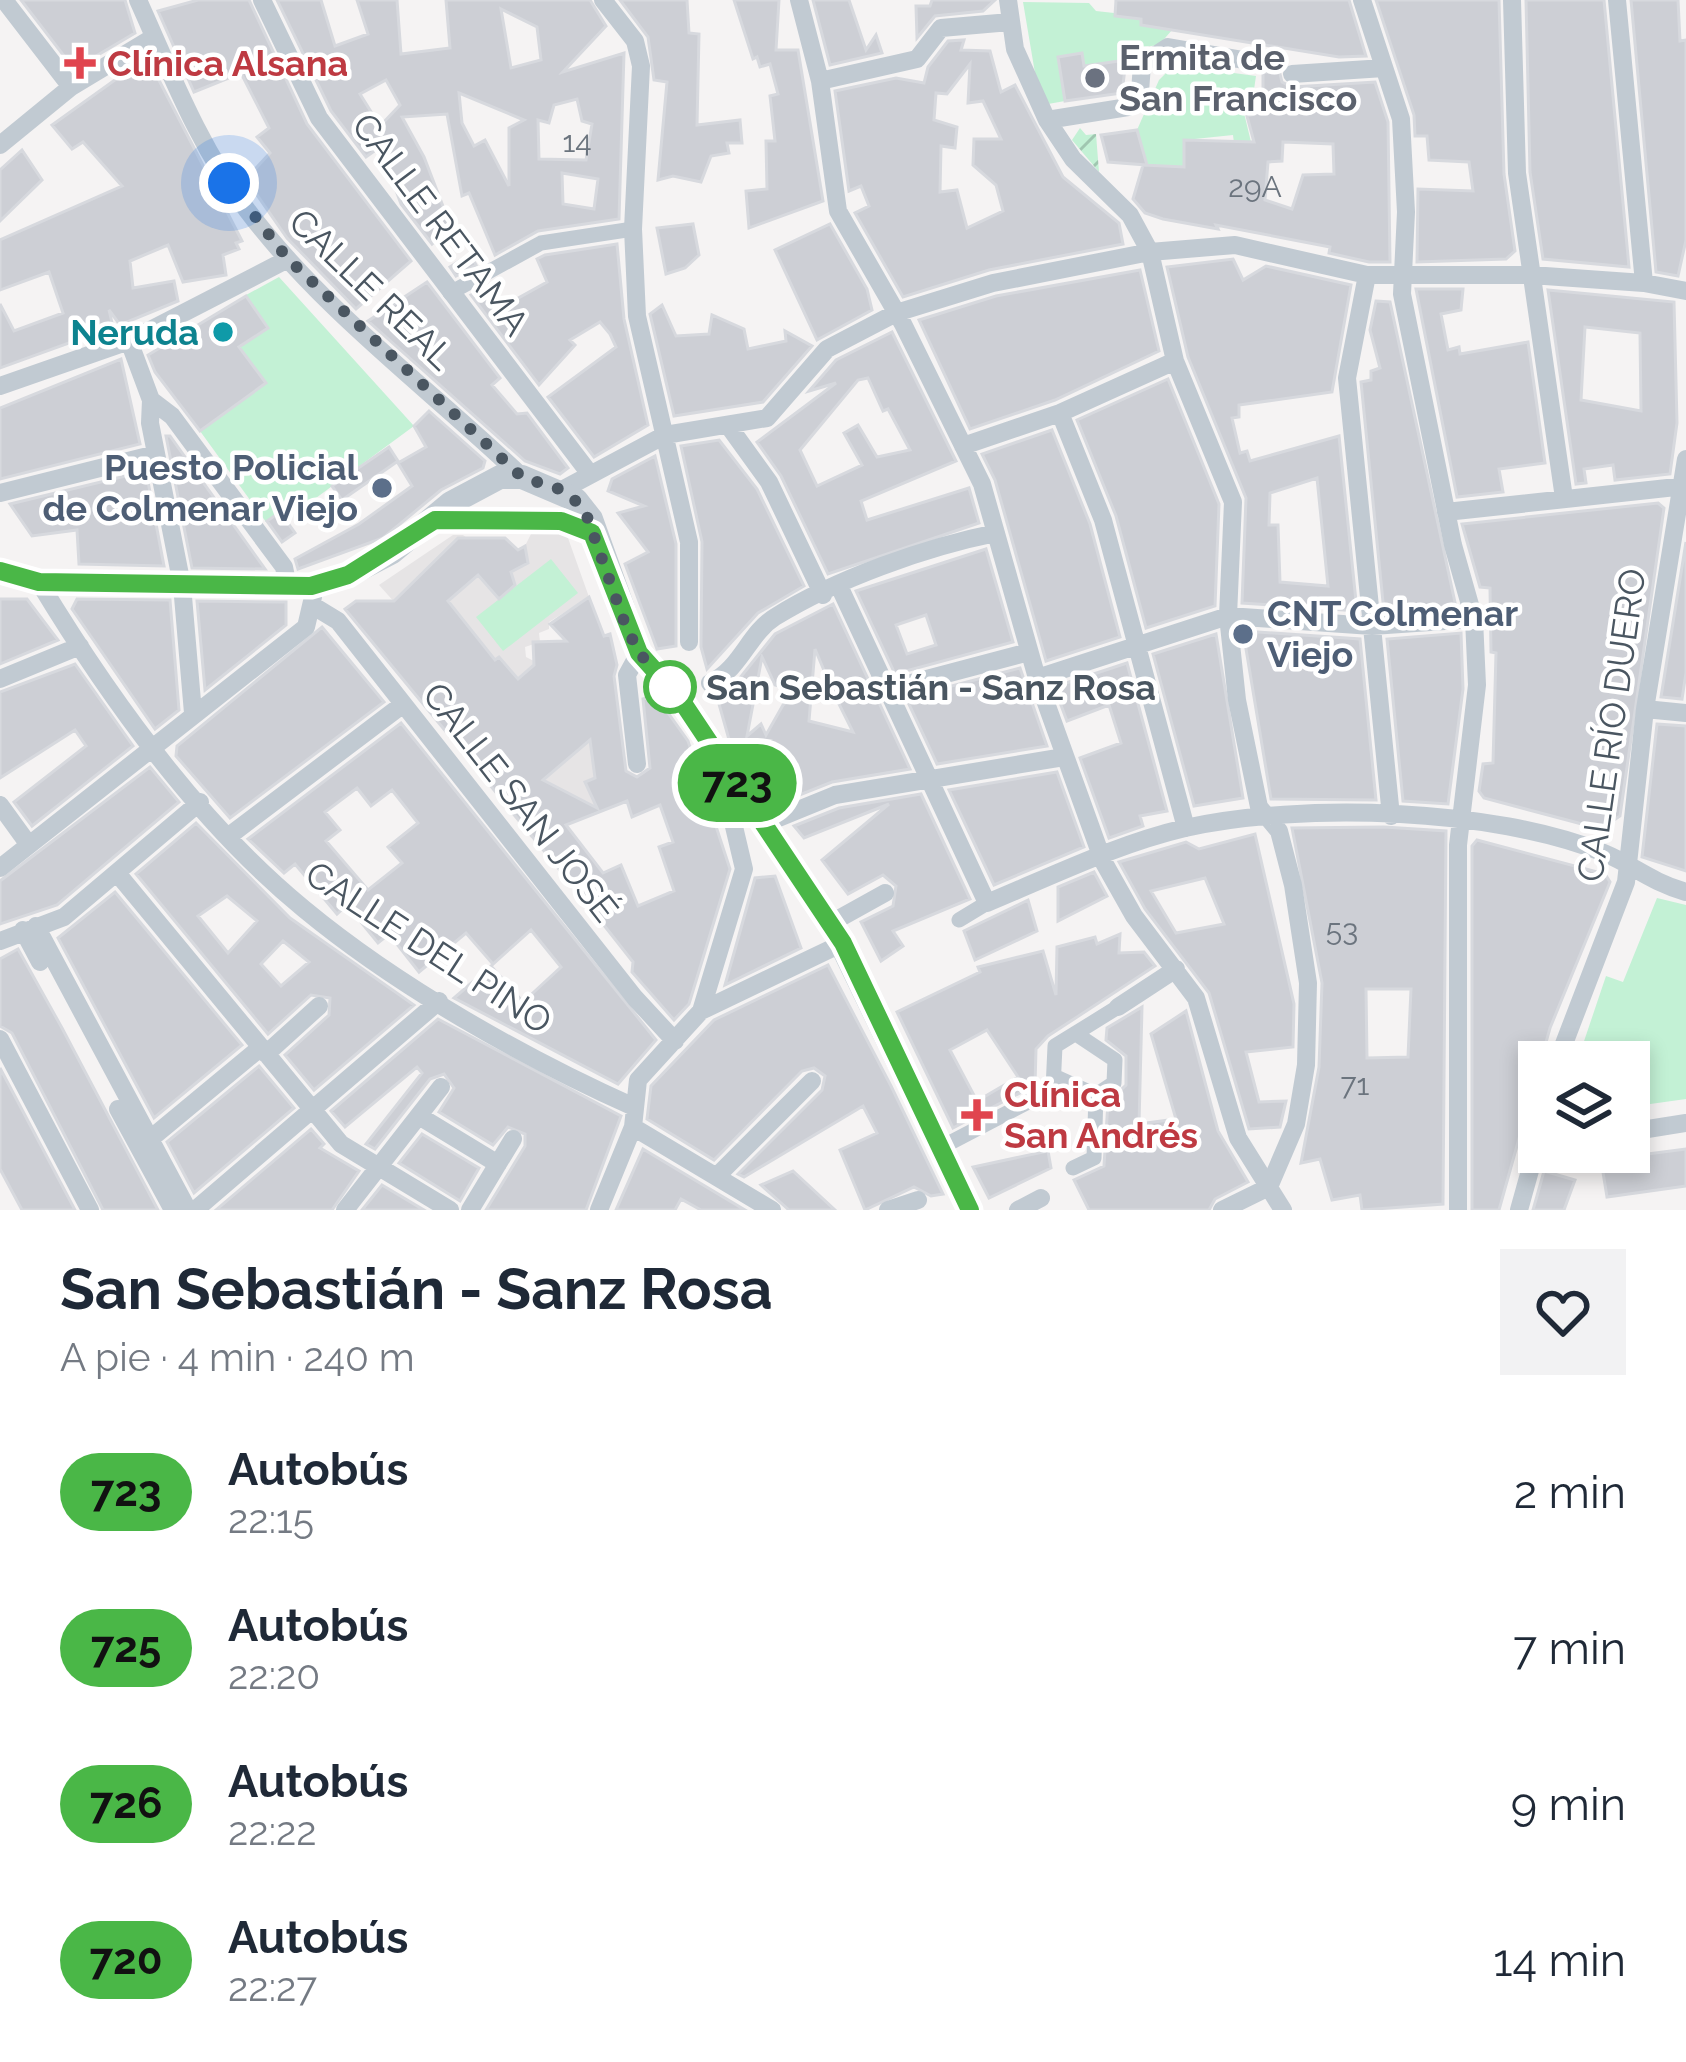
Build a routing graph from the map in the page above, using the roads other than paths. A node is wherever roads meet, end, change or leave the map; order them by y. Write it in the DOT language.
graph roads {
  1 [pos="4,0"];
  2 [pos="262,0"];
  3 [pos="603,0"];
  4 [pos="799,0"];
  5 [pos="1008,0"];
  6 [pos="1362,0"];
  7 [pos="1511,0"];
  8 [pos="1617,0"];
  9 [pos="145,1"];
  10 [pos="1010,22"];
  11 [pos="154,37"];
  12 [pos="1256,62"];
  13 [pos="1384,68"];
  14 [pos="1292,74"];
  15 [pos="820,82"];
  16 [pos="71,87"];
  17 [pos="1047,120"];
  18 [pos="0,145"];
  19 [pos="633,229"];
  20 [pos="1150,252"];
  21 [pos="288,259"];
  22 [pos="1367,275"];
  23 [pos="1531,275"];
  24 [pos="1402,278"];
  25 [pos="1644,283"];
  26 [pos="1686,291"];
  27 [pos="451,293"];
  28 [pos="896,313"];
  29 [pos="129,341"];
  30 [pos="1175,362"];
  31 [pos="0,386"];
  32 [pos="152,400"];
  33 [pos="1060,413"];
  34 [pos="730,428"];
  35 [pos="665,436"];
  36 [pos="963,446"];
  37 [pos="155,454"];
  38 [pos="1686,458"];
  39 [pos="590,474"];
  40 [pos="528,479"];
  41 [pos="488,483"];
  42 [pos="1684,486"];
  43 [pos="562,490"];
  44 [pos="0,493"];
  45 [pos="1564,498"];
  46 [pos="1446,512"];
  47 [pos="435,520"];
  48 [pos="538,520"];
  49 [pos="493,521"];
  50 [pos="592,533"];
  51 [pos="996,533"];
  52 [pos="1,572"];
  53 [pos="39,582"];
  54 [pos="182,585"];
  55 [pos="832,591"];
  56 [pos="304,593"];
  57 [pos="1228,616"];
  58 [pos="1474,619"];
  59 [pos="1372,626"];
  60 [pos="689,642"];
  61 [pos="1138,645"];
  62 [pos="80,646"];
  63 [pos="1029,652"];
  64 [pos="639,653"];
  65 [pos="1037,678"];
  66 [pos="0,679"];
  67 [pos="710,683"];
  68 [pos="889,689"];
  69 [pos="402,705"];
  70 [pos="1645,709"];
  71 [pos="193,713"];
  72 [pos="1686,713"];
  73 [pos="154,747"];
  74 [pos="717,753"];
  75 [pos="1064,757"];
  76 [pos="637,764"];
  77 [pos="928,779"];
  78 [pos="200,802"];
  79 [pos="0,805"];
  80 [pos="1391,816"];
  81 [pos="1268,817"];
  82 [pos="1462,817"];
  83 [pos="764,824"];
  84 [pos="1186,828"];
  85 [pos="230,836"];
  86 [pos="29,845"];
  87 [pos="1100,855"];
  88 [pos="1625,865"];
  89 [pos="0,868"];
  90 [pos="117,873"];
  91 [pos="1686,892"];
  92 [pos="885,893"];
  93 [pos="987,903"];
  94 [pos="958,920"];
  95 [pos="30,928"];
  96 [pos="837,933"];
  97 [pos="0,941"];
  98 [pos="1176,969"];
  99 [pos="439,1001"];
  100 [pos="319,1006"];
  101 [pos="1118,1007"];
  102 [pos="701,1011"];
  103 [pos="1076,1034"];
  104 [pos="0,1039"];
  105 [pos="675,1041"];
  106 [pos="1565,1041"];
  107 [pos="263,1051"];
  108 [pos="1054,1076"];
  109 [pos="812,1081"];
  110 [pos="441,1087"];
  111 [pos="1096,1095"];
  112 [pos="315,1113"];
  113 [pos="419,1116"];
  114 [pos="634,1117"];
  115 [pos="1686,1123"];
  116 [pos="1650,1129"];
  117 [pos="513,1139"];
  118 [pos="149,1140"];
  119 [pos="940,1148"];
  120 [pos="498,1164"];
  121 [pos="379,1167"];
  122 [pos="1073,1168"];
  123 [pos="1530,1173"];
  124 [pos="719,1174"];
  125 [pos="1269,1187"];
  126 [pos="1041,1198"];
  127 [pos="918,1200"];
  128 [pos="765,1207"];
  129 [pos="90,1210"];
  130 [pos="173,1210"];
  131 [pos="192,1210"];
  132 [pos="345,1210"];
  133 [pos="450,1210"];
  134 [pos="470,1210"];
  135 [pos="598,1210"];
  136 [pos="888,1210"];
  137 [pos="970,1210"];
  138 [pos="1018,1210"];
  139 [pos="1222,1210"];
  140 [pos="1283,1210"];
  141 [pos="1458,1210"];
  142 [pos="1520,1210"];
  1 -- 16 [label="street"];
  2 -- 27 [label="street, CALLE RETAMA"];
  3 -- 19 [label="street"];
  4 -- 15 [label="street"];
  5 -- 10 [label="street"];
  6 -- 13 [label="street"];
  7 -- 23 [label="street"];
  8 -- 25 [label="street"];
  9 -- 11 [label="street, CALLE REAL"];
  10 -- 15 [label="street"];
  10 -- 17 [label="street"];
  11 -- 16 [label="street"];
  11 -- 21 [label="street, CALLE REAL"];
  12 -- 17 [label="street"];
  13 -- 14 [label="street"];
  13 -- 24 [label="street"];
  15 -- 28 [label="street"];
  16 -- 18 [label="street"];
  17 -- 20 [label="street"];
  19 -- 27 [label="street"];
  19 -- 35 [label="street"];
  20 -- 22 [label="street"];
  20 -- 28 [label="street"];
  20 -- 30 [label="street"];
  21 -- 29 [label="street"];
  21 -- 40 [label="street, CALLE REAL"];
  22 -- 24 [label="street"];
  22 -- 59 [label="street"];
  23 -- 24 [label="street"];
  23 -- 25 [label="street"];
  23 -- 45 [label="street"];
  24 -- 46 [label="street"];
  25 -- 26 [label="street"];
  27 -- 39 [label="street, CALLE RETAMA"];
  28 -- 34 [label="street"];
  28 -- 36 [label="street"];
  29 -- 31 [label="street"];
  29 -- 32 [label="street"];
  30 -- 33 [label="street"];
  30 -- 57 [label="street"];
  32 -- 37 [label="street"];
  32 -- 56 [label="street, CALLE SAN JOSÉ"];
  33 -- 36 [label="street"];
  33 -- 61 [label="street"];
  34 -- 35 [label="street"];
  34 -- 55 [label="street"];
  35 -- 39 [label="street"];
  35 -- 60 [label="street"];
  36 -- 51 [label="street"];
  37 -- 44 [label="street"];
  37 -- 54 [label="street"];
  38 -- 42 [label="street, CALLE RÍO DUERO"];
  39 -- 43 [label="street"];
  40 -- 41 [label="street"];
  40 -- 43 [label="street"];
  40 -- 48 [label="street"];
  41 -- 47 [label="street"];
  41 -- 49 [label="street"];
  42 -- 45 [label="street"];
  42 -- 70 [label="street, CALLE RÍO DUERO"];
  43 -- 50 [label="street"];
  45 -- 46 [label="street"];
  46 -- 58 [label="street"];
  47 -- 49 [label="street"];
  47 -- 56 [label="street"];
  48 -- 49 [label="street"];
  48 -- 50 [label="street"];
  50 -- 64 [label="street"];
  51 -- 55 [label="street"];
  51 -- 63 [label="street"];
  52 -- 53 [label="street"];
  53 -- 54 [label="street"];
  53 -- 62 [label="street, CALLE DEL PINO"];
  54 -- 56 [label="street"];
  54 -- 71 [label="street"];
  55 -- 67 [label="street"];
  55 -- 68 [label="street"];
  56 -- 69 [label="street, CALLE SAN JOSÉ"];
  56 -- 71 [label="street"];
  57 -- 59 [label="street"];
  57 -- 61 [label="street"];
  57 -- 81 [label="street"];
  58 -- 59 [label="street"];
  58 -- 82 [label="street"];
  59 -- 80 [label="street"];
  61 -- 65 [label="street"];
  61 -- 84 [label="street"];
  62 -- 66 [label="street"];
  62 -- 73 [label="street, CALLE DEL PINO"];
  63 -- 65 [label="street"];
  63 -- 68 [label="street"];
  64 -- 74 [label="street"];
  64 -- 76 [label="street"];
  65 -- 75 [label="street"];
  68 -- 77 [label="street"];
  69 -- 85 [label="street"];
  69 -- 105 [label="street, CALLE SAN JOSÉ"];
  70 -- 72 [label="street"];
  70 -- 88 [label="street, CALLE RÍO DUERO"];
  71 -- 73 [label="street"];
  73 -- 78 [label="street, CALLE DEL PINO"];
  73 -- 86 [label="street"];
  74 -- 83 [label="street"];
  74 -- 102 [label="street"];
  75 -- 77 [label="street"];
  75 -- 87 [label="street"];
  77 -- 83 [label="street"];
  77 -- 93 [label="street"];
  78 -- 85 [label="street, CALLE DEL PINO"];
  78 -- 90 [label="street"];
  79 -- 86 [label="street"];
  80 -- 81 [label="street"];
  80 -- 82 [label="street"];
  81 -- 84 [label="street"];
  81 -- 125 [label="street"];
  82 -- 88 [label="street"];
  82 -- 141 [label="street"];
  83 -- 96 [label="street"];
  84 -- 87 [label="street"];
  85 -- 99 [label="street, CALLE DEL PINO"];
  86 -- 89 [label="street"];
  87 -- 93 [label="street"];
  87 -- 98 [label="street"];
  88 -- 91 [label="street"];
  88 -- 106 [label="street, CALLE RÍO DUERO"];
  90 -- 95 [label="street"];
  90 -- 107 [label="street"];
  92 -- 96 [label="street"];
  93 -- 94 [label="street"];
  95 -- 97 [label="street"];
  95 -- 118 [label="street"];
  95 -- 130 [label="street"];
  96 -- 102 [label="street"];
  96 -- 119 [label="street"];
  98 -- 101 [label="street"];
  98 -- 125 [label="street"];
  99 -- 112 [label="street"];
  99 -- 114 [label="street, CALLE DEL PINO"];
  100 -- 107 [label="street"];
  101 -- 103 [label="street"];
  102 -- 105 [label="street"];
  103 -- 108 [label="street"];
  103 -- 111 [label="street"];
  104 -- 129 [label="street"];
  105 -- 114 [label="street"];
  107 -- 112 [label="street"];
  107 -- 118 [label="street"];
  108 -- 111 [label="street"];
  108 -- 119 [label="street"];
  109 -- 124 [label="street"];
  110 -- 113 [label="street"];
  111 -- 122 [label="street"];
  112 -- 121 [label="street"];
  112 -- 131 [label="street"];
  113 -- 120 [label="street"];
  113 -- 121 [label="street"];
  114 -- 124 [label="street, CALLE DEL PINO"];
  114 -- 135 [label="street"];
  115 -- 116 [label="street"];
  117 -- 120 [label="street"];
  118 -- 131 [label="street"];
  119 -- 137 [label="street"];
  120 -- 134 [label="street"];
  121 -- 132 [label="street"];
  121 -- 133 [label="street"];
  123 -- 142 [label="street"];
  124 -- 128 [label="street, CALLE DEL PINO"];
  125 -- 139 [label="street"];
  125 -- 140 [label="street"];
  126 -- 138 [label="street"];
  127 -- 136 [label="street"];
}
